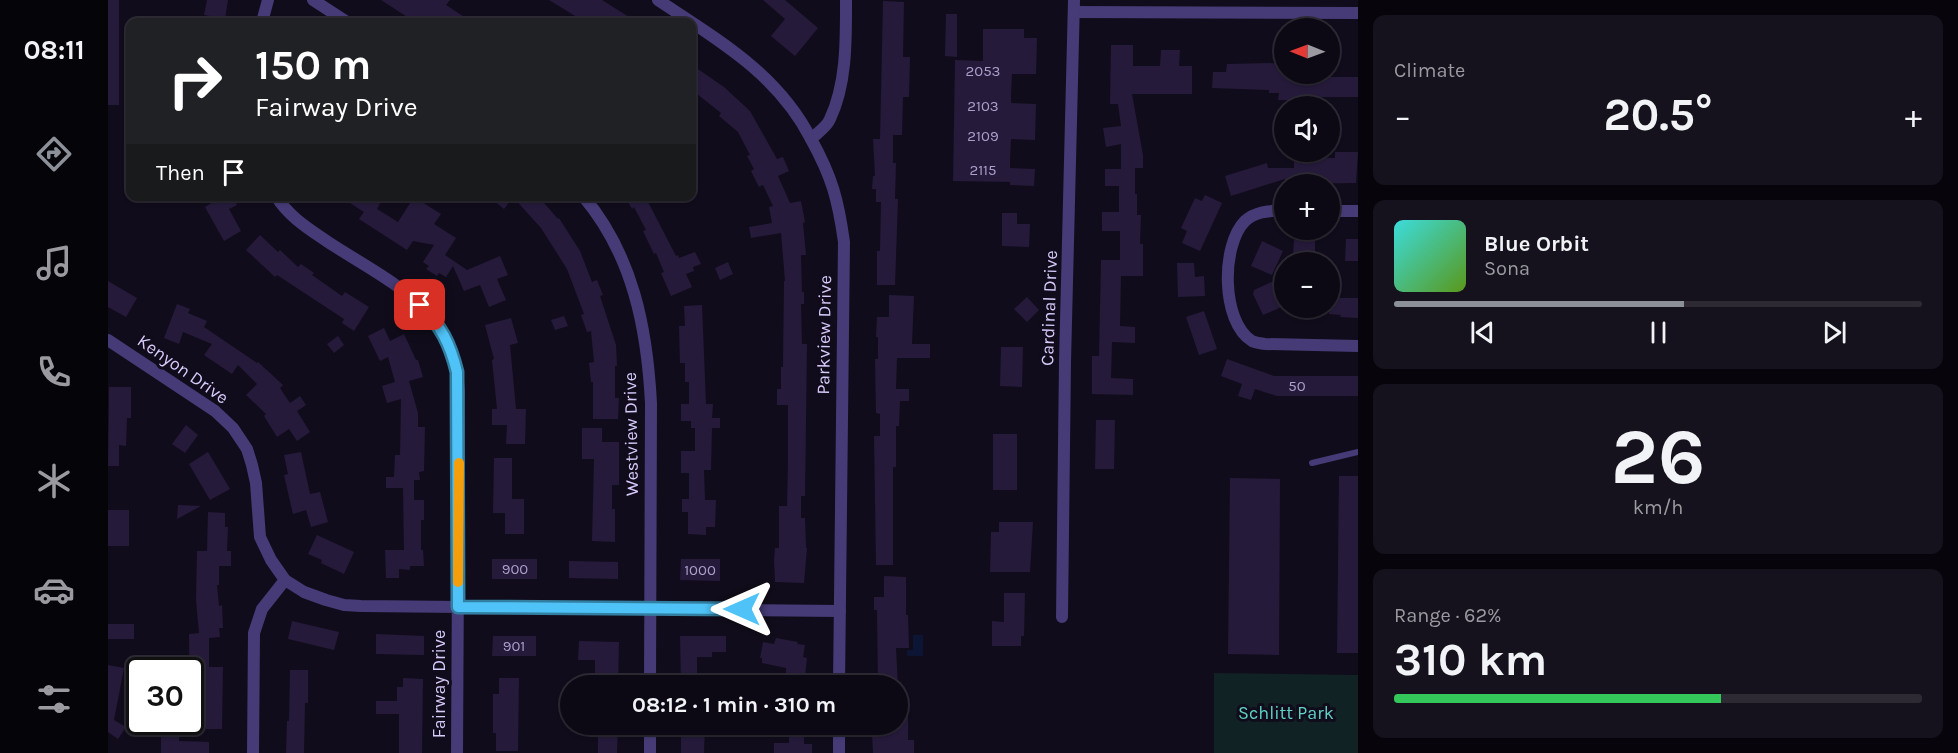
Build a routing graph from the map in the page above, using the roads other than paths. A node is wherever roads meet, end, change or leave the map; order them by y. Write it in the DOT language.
graph roads {
  1 [pos="267,0"];
  2 [pos="313,0"];
  3 [pos="658,0"];
  4 [pos="846,0"];
  5 [pos="1074,6"];
  6 [pos="1358,13"];
  7 [pos="263,18"];
  8 [pos="341,18"];
  9 [pos="685,18"];
  10 [pos="696,25"];
  11 [pos="811,139"];
  12 [pos="280,201"];
  13 [pos="588,201"];
  14 [pos="1274,211"];
  15 [pos="1340,211"];
  16 [pos="1358,211"];
  17 [pos="108,340"];
  18 [pos="1358,346"];
  19 [pos="1358,452"];
  20 [pos="1312,463"];
  21 [pos="285,580"];
  22 [pos="458,607"];
  23 [pos="650,608"];
  24 [pos="840,610"];
  25 [pos="1062,617"];
  26 [pos="650,675"];
  27 [pos="839,675"];
  28 [pos="650,735"];
  29 [pos="839,735"];
  30 [pos="253,753"];
  31 [pos="457,753"];
  32 [pos="650,753"];
  33 [pos="839,753"];
  1 -- 7 [label="street"];
  2 -- 8 [label="street"];
  3 -- 9 [label="street, Parkview Drive"];
  4 -- 11 [label="street"];
  5 -- 6 [label="street"];
  5 -- 25 [label="street, Cardinal Drive"];
  10 -- 11 [label="street, Parkview Drive"];
  11 -- 24 [label="street, Parkview Drive"];
  12 -- 22 [label="street, Fairway Drive"];
  13 -- 23 [label="street, Westview Drive"];
  14 -- 18 [label="street"];
  15 -- 16 [label="street"];
  17 -- 21 [label="street, Kenyon Drive"];
  19 -- 20 [label="lane"];
  21 -- 22 [label="street, Kenyon Drive"];
  21 -- 30 [label="street"];
  22 -- 23 [label="street, Kenyon Drive"];
  22 -- 31 [label="street, Fairway Drive"];
  23 -- 24 [label="street, Kenyon Drive"];
  23 -- 26 [label="street, Westview Drive"];
  24 -- 27 [label="street, Parkview Drive"];
  28 -- 32 [label="street"];
  29 -- 33 [label="street"];
}
